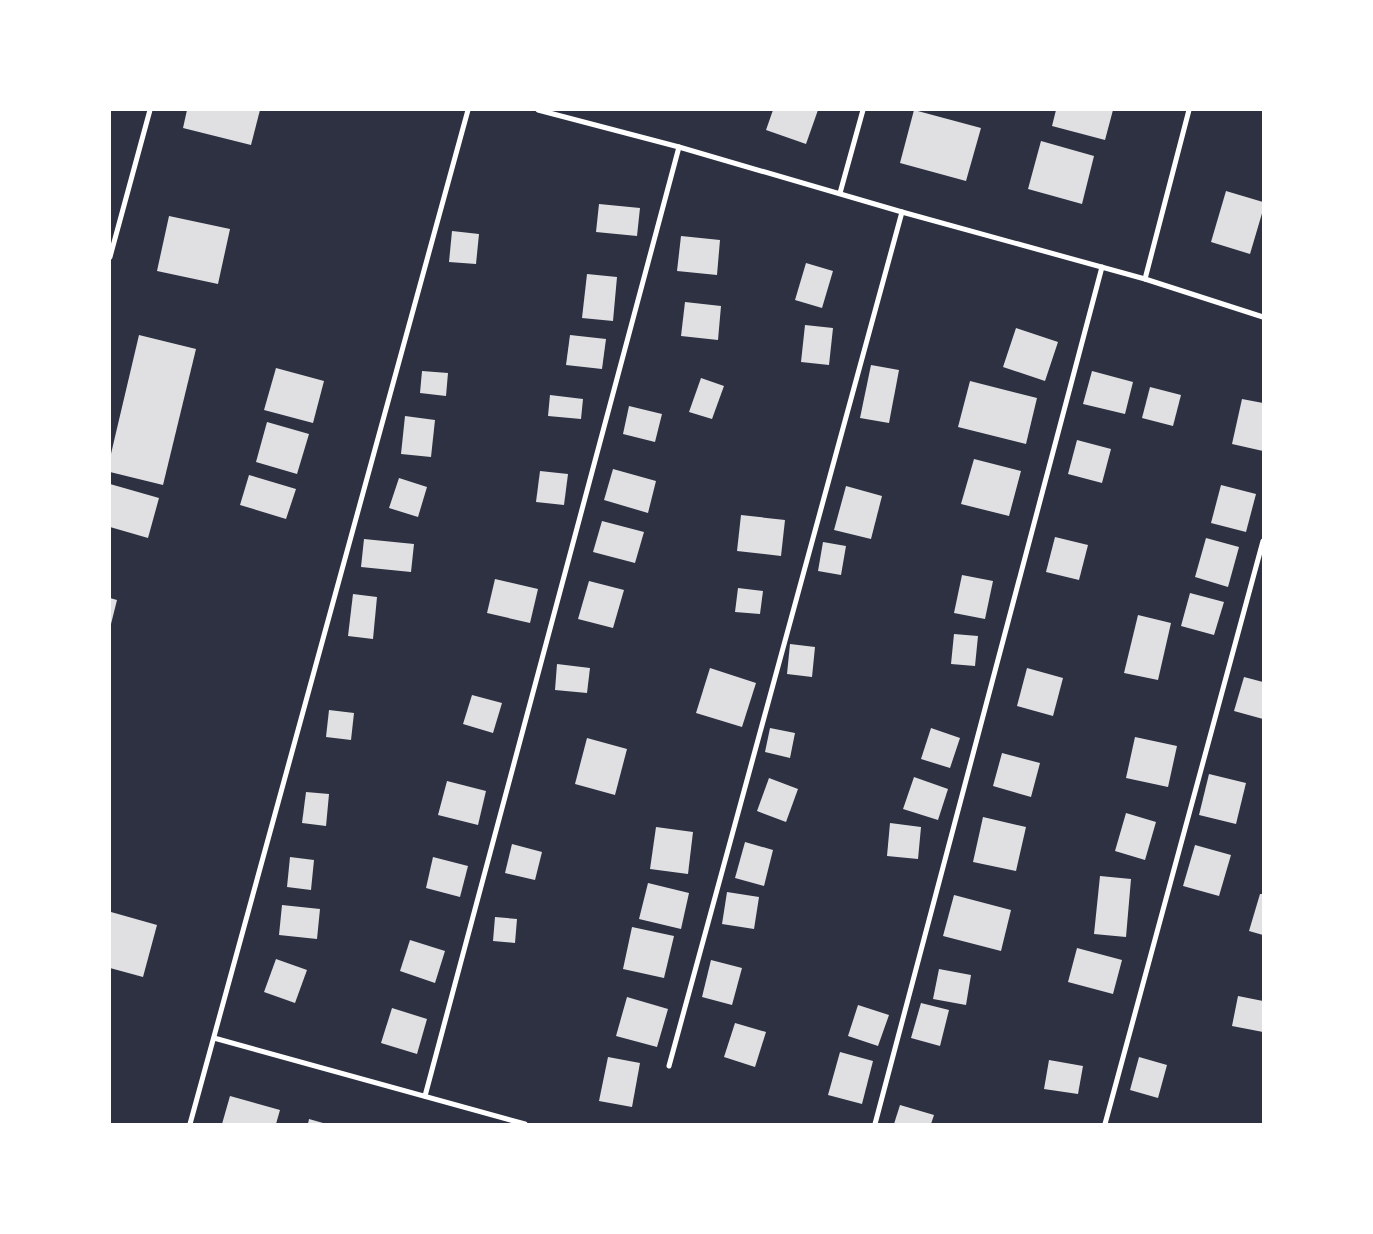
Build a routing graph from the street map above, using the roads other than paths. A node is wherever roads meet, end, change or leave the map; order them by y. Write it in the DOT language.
graph roads {
  1 [pos="150,110"];
  2 [pos="468,110"];
  3 [pos="538,110"];
  4 [pos="863,110"];
  5 [pos="1189,110"];
  6 [pos="553,112"];
  7 [pos="679,147"];
  8 [pos="840,194"];
  9 [pos="902,212"];
  10 [pos="110,257"];
  11 [pos="1102,267"];
  12 [pos="1145,279"];
  13 [pos="1263,317"];
  14 [pos="1263,541"];
  15 [pos="214,1038"];
  16 [pos="669,1066"];
  17 [pos="425,1096"];
  18 [pos="190,1124"];
  19 [pos="525,1124"];
  20 [pos="875,1124"];
  21 [pos="1105,1124"];
  1 -- 10 [label="street"];
  2 -- 15 [label="street"];
  3 -- 6 [label="street"];
  4 -- 8 [label="street"];
  5 -- 12 [label="street"];
  6 -- 7 [label="street"];
  7 -- 8 [label="street"];
  7 -- 17 [label="street"];
  8 -- 9 [label="street"];
  9 -- 11 [label="street"];
  9 -- 16 [label="street"];
  11 -- 12 [label="street"];
  11 -- 20 [label="street"];
  12 -- 13 [label="street"];
  14 -- 21 [label="street"];
  15 -- 17 [label="street"];
  15 -- 18 [label="street"];
  17 -- 19 [label="street"];
}
